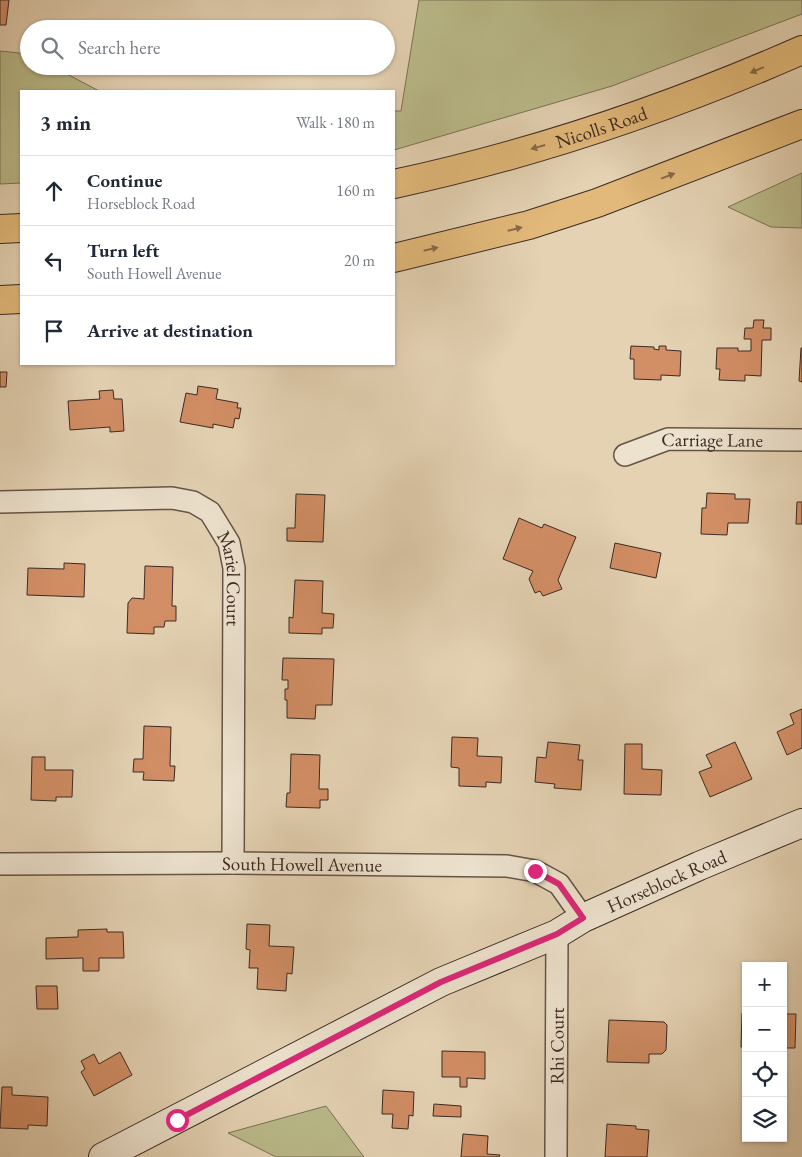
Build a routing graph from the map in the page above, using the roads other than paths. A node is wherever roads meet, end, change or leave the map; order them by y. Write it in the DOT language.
graph roads {
  1 [pos="802,50"];
  2 [pos="802,124"];
  3 [pos="395,184"];
  4 [pos="0,228"];
  5 [pos="20,228"];
  6 [pos="395,258"];
  7 [pos="20,299"];
  8 [pos="0,300"];
  9 [pos="802,440"];
  10 [pos="625,455"];
  11 [pos="0,502"];
  12 [pos="802,823"];
  13 [pos="233,863"];
  14 [pos="0,864"];
  15 [pos="583,918"];
  16 [pos="557,934"];
  17 [pos="103,1157"];
  18 [pos="556,1157"];
  1 -- 3 [label="highway, Nicolls Road, one-way"];
  6 -- 2 [label="highway, one-way"];
  4 -- 5 [label="highway"];
  7 -- 8 [label="highway"];
  9 -- 10 [label="street, Carriage Lane"];
  11 -- 13 [label="street, Mariel Court"];
  12 -- 15 [label="street, Horseblock Road"];
  13 -- 14 [label="street, South Howell Avenue"];
  13 -- 15 [label="street, South Howell Avenue"];
  15 -- 16 [label="street, Horseblock Road"];
  16 -- 17 [label="street, Horseblock Road"];
  16 -- 18 [label="street, Rhi Court"];
}
